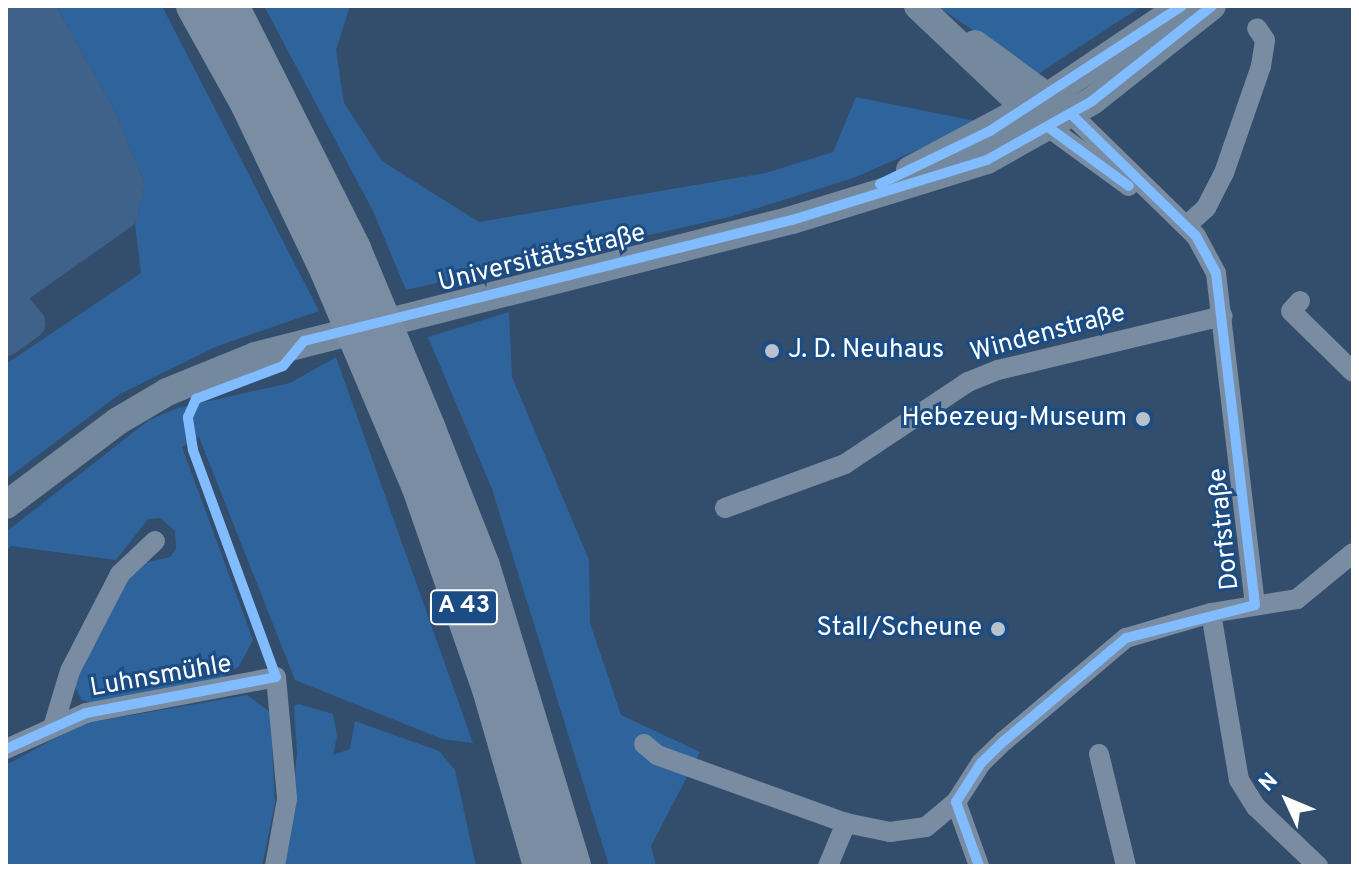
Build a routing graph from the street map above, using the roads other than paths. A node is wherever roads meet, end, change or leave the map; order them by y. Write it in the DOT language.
graph roads {
  1 [pos="194,6"];
  2 [pos="231,6"];
  3 [pos="1182,6"];
  4 [pos="1212,6"];
  5 [pos="922,10"];
  6 [pos="1257,28"];
  7 [pos="1036,104"];
  8 [pos="1060,121"];
  9 [pos="792,220"];
  10 [pos="1186,226"];
  11 [pos="1300,301"];
  12 [pos="1223,316"];
  13 [pos="1353,372"];
  14 [pos="6,505"];
  15 [pos="725,508"];
  16 [pos="155,541"];
  17 [pos="1353,553"];
  18 [pos="1255,605"];
  19 [pos="1211,613"];
  20 [pos="54,724"];
  21 [pos="644,744"];
  22 [pos="6,749"];
  23 [pos="1099,754"];
  24 [pos="956,802"];
  25 [pos="846,823"];
  26 [pos="275,866"];
  27 [pos="541,866"];
  28 [pos="573,866"];
  29 [pos="828,866"];
  30 [pos="979,866"];
  31 [pos="1126,866"];
  32 [pos="1318,866"];
  1 -- 27 [label="highway, A 43"];
  2 -- 28 [label="highway, A 43"];
  3 -- 7 [label="street, Universitätsstraße"];
  4 -- 8 [label="street, Universitätsstraße"];
  5 -- 7 [label="street"];
  6 -- 10 [label="street"];
  7 -- 8 [label="street"];
  7 -- 9 [label="street, Universitätsstraße"];
  8 -- 9 [label="street, Universitätsstraße"];
  8 -- 10 [label="street, Dorfstraße"];
  9 -- 14 [label="street, Universitätsstraße"];
  10 -- 12 [label="street, Dorfstraße"];
  11 -- 13 [label="street"];
  12 -- 15 [label="street, Windenstraße"];
  12 -- 18 [label="street, Dorfstraße"];
  16 -- 20 [label="street"];
  17 -- 18 [label="street"];
  18 -- 19 [label="street, Dorfstraße"];
  19 -- 24 [label="street, Dorfstraße"];
  19 -- 32 [label="street"];
  20 -- 22 [label="street"];
  20 -- 26 [label="street, Luhnsmühle"];
  21 -- 25 [label="street"];
  23 -- 31 [label="street"];
  24 -- 25 [label="street, Dorfstraße"];
  24 -- 30 [label="street"];
  25 -- 29 [label="street"];
}
